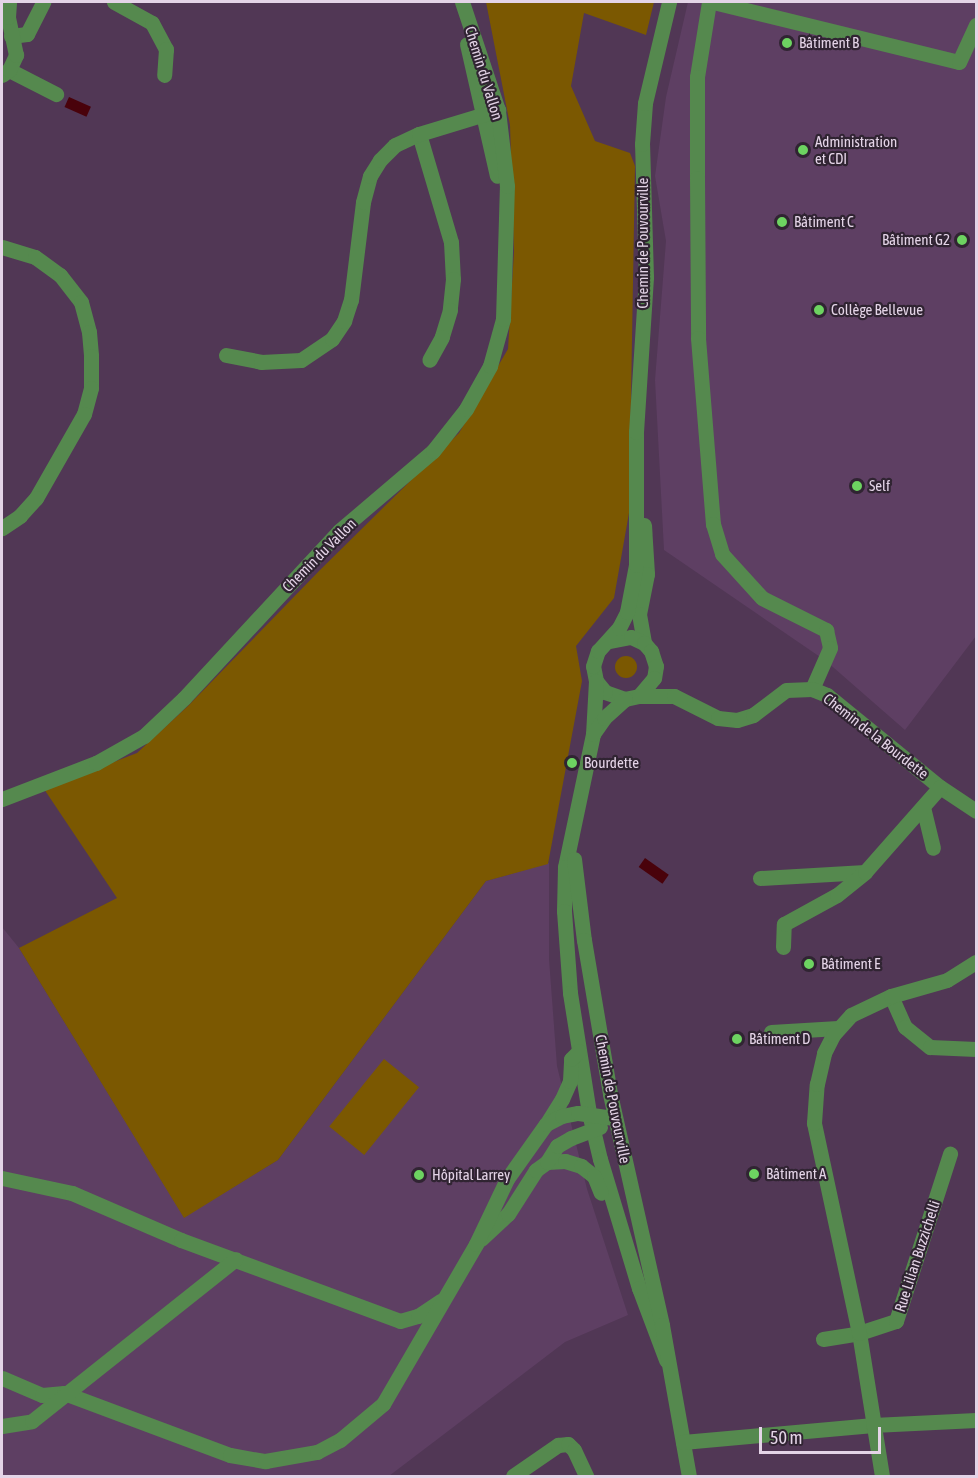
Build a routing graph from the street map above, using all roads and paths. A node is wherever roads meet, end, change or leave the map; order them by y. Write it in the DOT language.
graph roads {
  1 [pos="9,2"];
  2 [pos="43,2"];
  3 [pos="114,2"];
  4 [pos="462,2"];
  5 [pos="669,2"];
  6 [pos="711,2"];
  7 [pos="976,25"];
  8 [pos="11,36"];
  9 [pos="5,72"];
  10 [pos="164,75"];
  11 [pos="56,94"];
  12 [pos="491,111"];
  13 [pos="420,134"];
  14 [pos="2,247"];
  15 [pos="226,355"];
  16 [pos="429,360"];
  17 [pos="637,487"];
  18 [pos="2,528"];
  19 [pos="610,640"];
  20 [pos="644,644"];
  21 [pos="656,671"];
  22 [pos="596,681"];
  23 [pos="812,689"];
  24 [pos="674,696"];
  25 [pos="632,698"];
  26 [pos="593,734"];
  27 [pos="940,787"];
  28 [pos="2,799"];
  29 [pos="923,807"];
  30 [pos="976,811"];
  31 [pos="571,835"];
  32 [pos="933,848"];
  33 [pos="865,872"];
  34 [pos="760,878"];
  35 [pos="783,947"];
  36 [pos="976,962"];
  37 [pos="891,996"];
  38 [pos="838,1028"];
  39 [pos="771,1032"];
  40 [pos="976,1050"];
  41 [pos="579,1051"];
  42 [pos="589,1113"];
  43 [pos="615,1118"];
  44 [pos="546,1124"];
  45 [pos="593,1132"];
  46 [pos="951,1154"];
  47 [pos="547,1162"];
  48 [pos="2,1178"];
  49 [pos="615,1210"];
  50 [pos="476,1244"];
  51 [pos="236,1259"];
  52 [pos="442,1299"];
  53 [pos="859,1333"];
  54 [pos="823,1339"];
  55 [pos="666,1360"];
  56 [pos="2,1378"];
  57 [pos="64,1393"];
  58 [pos="976,1420"];
  59 [pos="873,1425"];
  60 [pos="2,1426"];
  61 [pos="683,1442"];
  62 [pos="265,1461"];
  63 [pos="259,1476"];
  64 [pos="513,1476"];
  65 [pos="586,1476"];
  66 [pos="689,1476"];
  67 [pos="882,1476"];
  1 -- 8 [label="street"];
  2 -- 8 [label="street"];
  3 -- 10 [label="street"];
  4 -- 12 [label="street, Chemin du Vallon"];
  5 -- 17 [label="street, Chemin de Pouvourville"];
  6 -- 7 [label="street"];
  6 -- 23 [label="street"];
  8 -- 9 [label="street"];
  9 -- 11 [label="street"];
  12 -- 13 [label="street"];
  12 -- 28 [label="street, Chemin du Vallon"];
  13 -- 15 [label="street"];
  13 -- 16 [label="street"];
  14 -- 18 [label="street"];
  17 -- 19 [label="street, Chemin de Pouvourville"];
  17 -- 20 [label="street, Chemin de Pouvourville"];
  19 -- 20 [label="street"];
  19 -- 22 [label="street, Chemin de Pouvourville"];
  20 -- 21 [label="street, Chemin de Pouvourville"];
  21 -- 24 [label="street, Chemin de la Bourdette"];
  21 -- 25 [label="street, Chemin de Pouvourville"];
  22 -- 25 [label="street"];
  22 -- 26 [label="street, Chemin de Pouvourville"];
  23 -- 24 [label="street, Chemin de la Bourdette"];
  23 -- 27 [label="street, Chemin de la Bourdette"];
  24 -- 25 [label="street, Chemin de la Bourdette"];
  25 -- 26 [label="street, Chemin de Pouvourville"];
  26 -- 31 [label="street, Chemin de Pouvourville"];
  27 -- 29 [label="street"];
  27 -- 30 [label="street, Chemin de la Bourdette"];
  29 -- 32 [label="street"];
  29 -- 33 [label="street"];
  31 -- 41 [label="street, Chemin de Pouvourville"];
  31 -- 43 [label="street, Chemin de Pouvourville"];
  33 -- 34 [label="street"];
  33 -- 35 [label="street"];
  36 -- 37 [label="street"];
  37 -- 38 [label="street"];
  37 -- 40 [label="street"];
  38 -- 39 [label="street"];
  38 -- 53 [label="street"];
  41 -- 42 [label="street, Chemin de Pouvourville"];
  41 -- 44 [label="street, Chemin de Pouvourville"];
  42 -- 43 [label="street"];
  42 -- 44 [label="street"];
  42 -- 45 [label="street, Chemin de Pouvourville"];
  43 -- 45 [label="street"];
  43 -- 55 [label="street, Chemin de Pouvourville"];
  44 -- 50 [label="street, Chemin de Pouvourville"];
  45 -- 47 [label="street"];
  45 -- 49 [label="street, Chemin de Pouvourville"];
  46 -- 53 [label="street, Rue Lilian Buzzichelli"];
  47 -- 49 [label="street"];
  47 -- 50 [label="street"];
  48 -- 51 [label="street"];
  49 -- 55 [label="street, Chemin de Pouvourville"];
  50 -- 52 [label="street"];
  51 -- 52 [label="street"];
  51 -- 57 [label="street"];
  52 -- 62 [label="street"];
  53 -- 54 [label="street"];
  53 -- 59 [label="street"];
  55 -- 61 [label="street, Chemin de Pouvourville"];
  56 -- 57 [label="street"];
  57 -- 60 [label="street"];
  57 -- 62 [label="street"];
  58 -- 59 [label="street"];
  59 -- 61 [label="street"];
  59 -- 67 [label="street"];
  61 -- 66 [label="street, Chemin de Pouvourville"];
  62 -- 63 [label="street"];
  64 -- 65 [label="street"];
}
